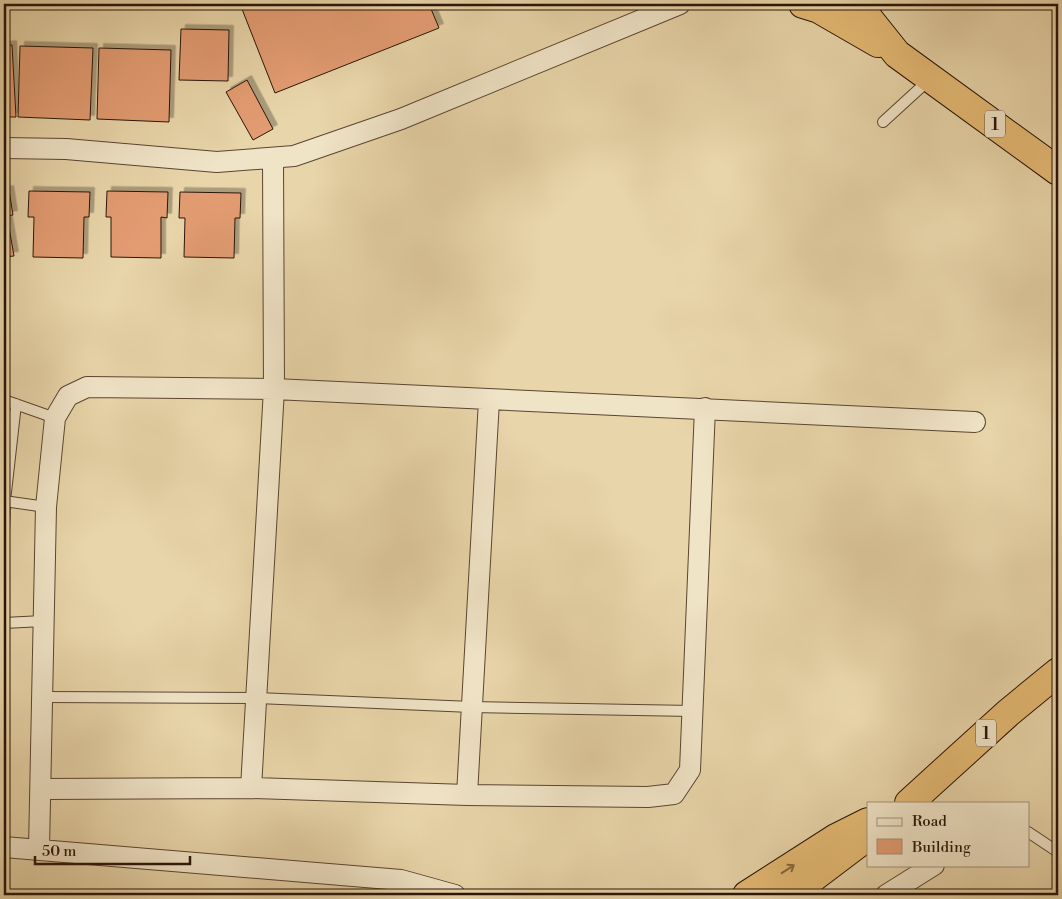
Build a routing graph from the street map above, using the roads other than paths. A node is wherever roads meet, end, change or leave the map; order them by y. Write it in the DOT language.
graph roads {
  1 [pos="680,4"];
  2 [pos="803,4"];
  3 [pos="856,4"];
  4 [pos="897,54"];
  5 [pos="931,78"];
  6 [pos="883,122"];
  7 [pos="4,148"];
  8 [pos="273,158"];
  9 [pos="1058,171"];
  10 [pos="274,389"];
  11 [pos="4,400"];
  12 [pos="489,400"];
  13 [pos="16,404"];
  14 [pos="705,408"];
  15 [pos="55,418"];
  16 [pos="975,422"];
  17 [pos="4,501"];
  18 [pos="46,507"];
  19 [pos="4,532"];
  20 [pos="43,621"];
  21 [pos="4,623"];
  22 [pos="1058,672"];
  23 [pos="42,697"];
  24 [pos="256,698"];
  25 [pos="472,707"];
  26 [pos="693,711"];
  27 [pos="251,788"];
  28 [pos="41,789"];
  29 [pos="467,795"];
  30 [pos="910,801"];
  31 [pos="867,822"];
  32 [pos="1030,833"];
  33 [pos="867,837"];
  34 [pos="4,847"];
  35 [pos="39,849"];
  36 [pos="1058,852"];
  37 [pos="932,866"];
  38 [pos="400,888"];
  39 [pos="455,895"];
  40 [pos="747,895"];
  41 [pos="790,895"];
  42 [pos="886,895"];
  1 -- 8 [label="street"];
  2 -- 4 [label="highway"];
  3 -- 4 [label="highway, 1"];
  4 -- 5 [label="highway, 1"];
  5 -- 6 [label="lane"];
  5 -- 9 [label="highway, 1"];
  7 -- 8 [label="street"];
  8 -- 10 [label="street"];
  10 -- 12 [label="street"];
  10 -- 15 [label="street"];
  10 -- 24 [label="street"];
  11 -- 13 [label="lane"];
  12 -- 14 [label="street"];
  12 -- 25 [label="street"];
  13 -- 15 [label="lane"];
  13 -- 17 [label="lane"];
  14 -- 16 [label="street"];
  14 -- 26 [label="street"];
  15 -- 18 [label="street"];
  17 -- 18 [label="lane"];
  17 -- 19 [label="lane"];
  18 -- 20 [label="street"];
  20 -- 21 [label="lane"];
  20 -- 23 [label="street"];
  22 -- 30 [label="highway, 1"];
  23 -- 24 [label="lane"];
  23 -- 28 [label="street"];
  24 -- 25 [label="lane"];
  24 -- 27 [label="street"];
  25 -- 26 [label="lane"];
  25 -- 29 [label="street"];
  26 -- 29 [label="street"];
  27 -- 28 [label="street"];
  27 -- 29 [label="street"];
  28 -- 35 [label="street"];
  40 -- 31 [label="highway, one-way"];
  32 -- 36 [label="lane"];
  33 -- 41 [label="highway"];
  34 -- 35 [label="street"];
  35 -- 38 [label="street"];
  37 -- 42 [label="street"];
  38 -- 39 [label="street"];
}
